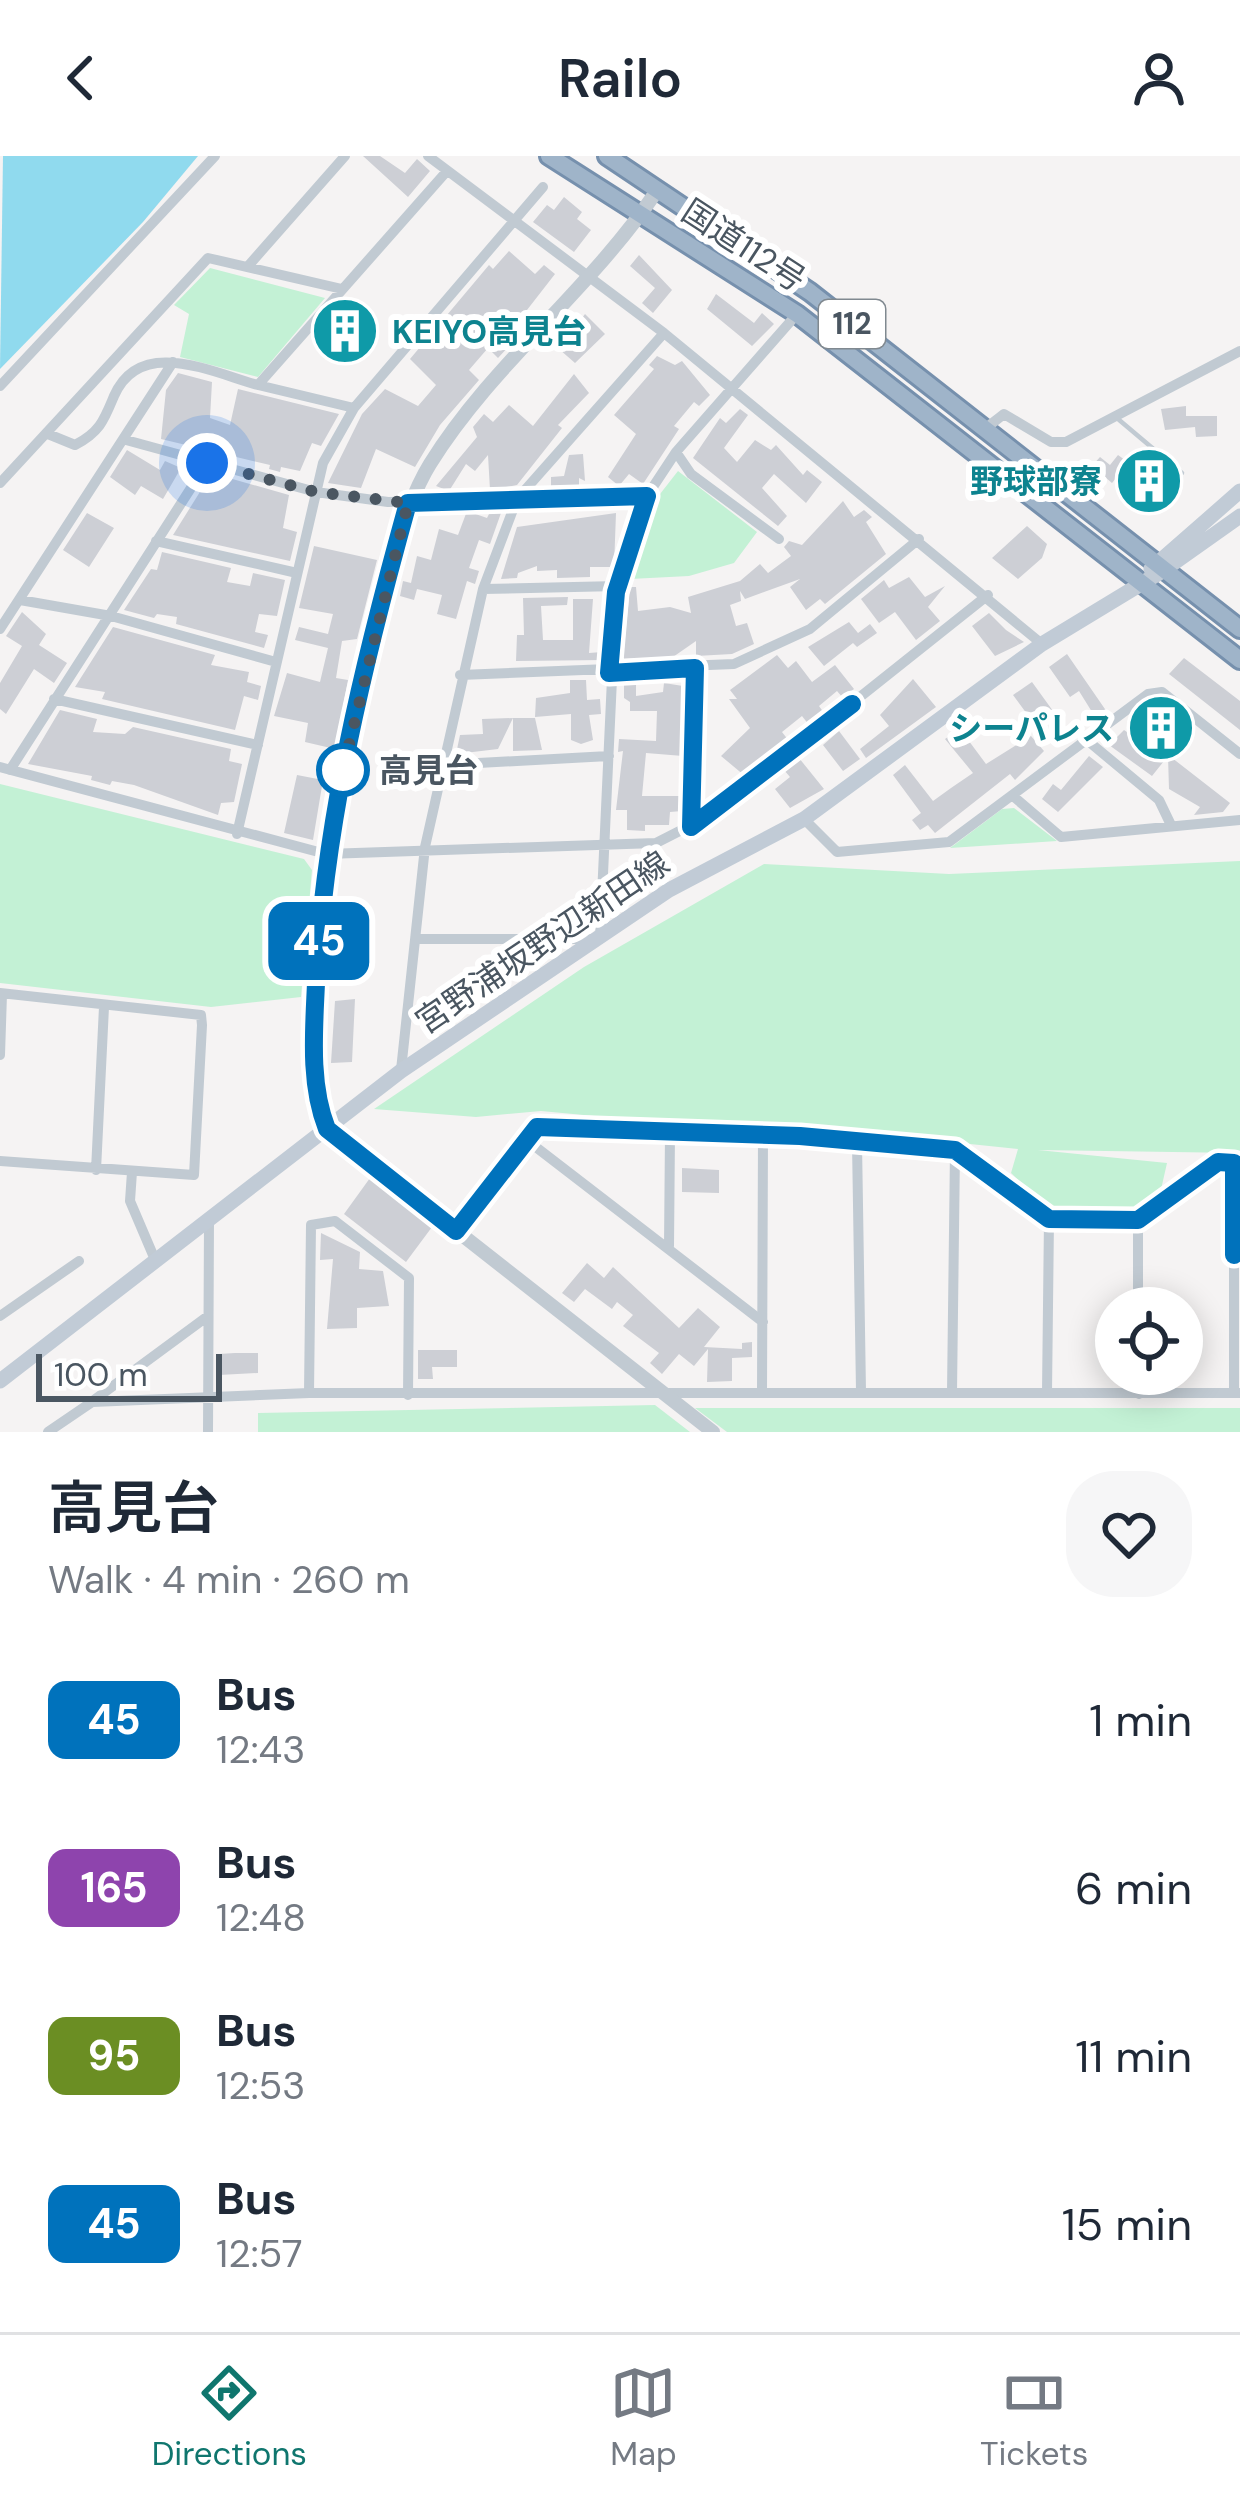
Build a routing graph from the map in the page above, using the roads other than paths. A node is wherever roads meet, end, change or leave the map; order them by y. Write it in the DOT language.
graph roads {
  1 [pos="215,156"];
  2 [pos="345,156"];
  3 [pos="428,156"];
  4 [pos="549,156"];
  5 [pos="607,156"];
  6 [pos="447,171"];
  7 [pos="543,188"];
  8 [pos="656,191"];
  9 [pos="640,214"];
  10 [pos="520,221"];
  11 [pos="249,266"];
  12 [pos="590,274"];
  13 [pos="342,289"];
  14 [pos="797,314"];
  15 [pos="664,333"];
  16 [pos="1240,351"];
  17 [pos="173,362"];
  18 [pos="258,385"];
  19 [pos="0,386"];
  20 [pos="732,394"];
  21 [pos="354,408"];
  22 [pos="1117,418"];
  23 [pos="986,428"];
  24 [pos="48,434"];
  25 [pos="126,440"];
  26 [pos="676,452"];
  27 [pos="207,463"];
  28 [pos="1182,473"];
  29 [pos="0,483"];
  30 [pos="1240,490"];
  31 [pos="316,492"];
  32 [pos="647,496"];
  33 [pos="517,499"];
  34 [pos="408,503"];
  35 [pos="1240,516"];
  36 [pos="779,539"];
  37 [pos="919,539"];
  38 [pos="156,542"];
  39 [pos="1159,567"];
  40 [pos="297,573"];
  41 [pos="618,586"];
  42 [pos="1139,586"];
  43 [pos="483,589"];
  44 [pos="988,595"];
  45 [pos="20,600"];
  46 [pos="111,616"];
  47 [pos="0,629"];
  48 [pos="1240,629"];
  49 [pos="1042,644"];
  50 [pos="1240,660"];
  51 [pos="276,662"];
  52 [pos="695,668"];
  53 [pos="609,673"];
  54 [pos="460,676"];
  55 [pos="54,699"];
  56 [pos="1088,741"];
  57 [pos="258,745"];
  58 [pos="1240,754"];
  59 [pos="609,756"];
  60 [pos="442,765"];
  61 [pos="5,769"];
  62 [pos="1013,796"];
  63 [pos="804,819"];
  64 [pos="1240,820"];
  65 [pos="1170,823"];
  66 [pos="691,827"];
  67 [pos="238,834"];
  68 [pos="601,844"];
  69 [pos="425,847"];
  70 [pos="326,854"];
  71 [pos="416,939"];
  72 [pos="600,939"];
  73 [pos="1,994"];
  74 [pos="104,1007"];
  75 [pos="0,1055"];
  76 [pos="401,1071"];
  77 [pos="327,1129"];
  78 [pos="670,1133"];
  79 [pos="763,1136"];
  80 [pos="528,1141"];
  81 [pos="857,1143"];
  82 [pos="955,1150"];
  83 [pos="0,1161"];
  84 [pos="1237,1163"];
  85 [pos="96,1170"];
  86 [pos="132,1172"];
  87 [pos="1049,1219"];
  88 [pos="209,1220"];
  89 [pos="1138,1220"];
  90 [pos="456,1231"];
  91 [pos="669,1246"];
  92 [pos="80,1261"];
  93 [pos="156,1262"];
  94 [pos="1138,1287"];
  95 [pos="0,1316"];
  96 [pos="208,1316"];
  97 [pos="763,1322"];
  98 [pos="0,1381"];
  99 [pos="861,1391"];
  100 [pos="952,1392"];
  101 [pos="762,1393"];
  102 [pos="1047,1393"];
  103 [pos="1203,1393"];
  104 [pos="1237,1393"];
  105 [pos="309,1394"];
  106 [pos="1095,1394"];
  107 [pos="408,1395"];
  108 [pos="666,1395"];
  109 [pos="207,1400"];
  110 [pos="92,1402"];
  111 [pos="48,1432"];
  112 [pos="208,1432"];
  113 [pos="713,1432"];
  1 -- 19 [label="street"];
  2 -- 11 [label="street"];
  3 -- 6 [label="street"];
  4 -- 9 [label="highway, 国道112号 / 112"];
  5 -- 8 [label="highway, 国道112号 / 112"];
  6 -- 10 [label="street"];
  6 -- 13 [label="street"];
  7 -- 10 [label="street"];
  8 -- 9 [label="street"];
  8 -- 23 [label="highway, 国道112号 / 112"];
  9 -- 12 [label="street"];
  9 -- 14 [label="highway, 国道112号 / 112"];
  10 -- 12 [label="street"];
  10 -- 21 [label="street"];
  11 -- 13 [label="street"];
  11 -- 24 [label="street"];
  12 -- 15 [label="street"];
  12 -- 34 [label="street"];
  13 -- 18 [label="street"];
  14 -- 20 [label="street"];
  14 -- 42 [label="highway, 国道112号 / 112"];
  15 -- 20 [label="street"];
  15 -- 33 [label="street"];
  16 -- 22 [label="street"];
  17 -- 18 [label="street"];
  17 -- 24 [label="street"];
  17 -- 25 [label="street"];
  18 -- 21 [label="street"];
  20 -- 26 [label="street"];
  20 -- 37 [label="street"];
  21 -- 31 [label="street"];
  22 -- 23 [label="street"];
  22 -- 28 [label="lane"];
  23 -- 39 [label="highway, 国道112号 / 112"];
  24 -- 29 [label="street"];
  25 -- 27 [label="street"];
  25 -- 45 [label="street"];
  26 -- 32 [label="street"];
  26 -- 36 [label="street"];
  27 -- 31 [label="street"];
  27 -- 38 [label="street"];
  30 -- 39 [label="main road, 宮野浦坂野辺新田線"];
  31 -- 34 [label="street"];
  31 -- 40 [label="street"];
  32 -- 33 [label="street"];
  32 -- 41 [label="street"];
  33 -- 34 [label="street"];
  33 -- 43 [label="street"];
  34 -- 70 [label="street"];
  35 -- 39 [label="main road, 宮野浦坂野辺新田線"];
  37 -- 44 [label="street"];
  37 -- 52 [label="street"];
  38 -- 40 [label="street"];
  38 -- 46 [label="street"];
  39 -- 42 [label="main road, 宮野浦坂野辺新田線"];
  39 -- 48 [label="highway, 国道112号 / 112"];
  40 -- 51 [label="street"];
  41 -- 43 [label="street"];
  41 -- 53 [label="street"];
  42 -- 49 [label="main road, 宮野浦坂野辺新田線"];
  42 -- 50 [label="highway, 国道112号 / 112"];
  43 -- 54 [label="street"];
  44 -- 49 [label="street"];
  44 -- 66 [label="street"];
  45 -- 46 [label="street"];
  45 -- 47 [label="street"];
  46 -- 51 [label="street"];
  46 -- 55 [label="street"];
  49 -- 63 [label="main road, 宮野浦坂野辺新田線"];
  51 -- 57 [label="street"];
  52 -- 53 [label="street"];
  52 -- 66 [label="street"];
  53 -- 54 [label="street"];
  53 -- 59 [label="street"];
  54 -- 60 [label="street"];
  55 -- 57 [label="street"];
  55 -- 61 [label="street"];
  56 -- 58 [label="street"];
  56 -- 62 [label="street"];
  56 -- 65 [label="street"];
  57 -- 67 [label="street"];
  59 -- 60 [label="street"];
  59 -- 68 [label="street"];
  60 -- 69 [label="street"];
  61 -- 67 [label="street"];
  62 -- 63 [label="street"];
  62 -- 65 [label="street"];
  63 -- 72 [label="main road, 宮野浦坂野辺新田線"];
  64 -- 65 [label="street"];
  66 -- 68 [label="street"];
  67 -- 70 [label="street"];
  68 -- 69 [label="street"];
  68 -- 72 [label="street"];
  69 -- 70 [label="street"];
  69 -- 71 [label="street"];
  70 -- 77 [label="street"];
  71 -- 72 [label="street"];
  71 -- 76 [label="street"];
  72 -- 76 [label="main road, 宮野浦坂野辺新田線"];
  73 -- 74 [label="street"];
  73 -- 75 [label="street"];
  74 -- 85 [label="street"];
  74 -- 86 [label="street"];
  76 -- 77 [label="main road, 宮野浦坂野辺新田線"];
  77 -- 88 [label="main road, 宮野浦坂野辺新田線"];
  77 -- 90 [label="street"];
  78 -- 79 [label="street"];
  78 -- 80 [label="street"];
  78 -- 91 [label="street"];
  79 -- 81 [label="street"];
  79 -- 97 [label="street"];
  80 -- 90 [label="street"];
  80 -- 91 [label="street"];
  81 -- 82 [label="street"];
  81 -- 99 [label="street"];
  82 -- 87 [label="street"];
  82 -- 100 [label="street"];
  83 -- 85 [label="street"];
  84 -- 89 [label="street"];
  84 -- 104 [label="street"];
  85 -- 86 [label="street"];
  86 -- 93 [label="street"];
  87 -- 89 [label="street"];
  87 -- 102 [label="street"];
  88 -- 93 [label="main road, 宮野浦坂野辺新田線"];
  88 -- 96 [label="street"];
  89 -- 94 [label="street"];
  90 -- 108 [label="street"];
  91 -- 97 [label="street"];
  92 -- 95 [label="street"];
  93 -- 98 [label="main road, 宮野浦坂野辺新田線"];
  96 -- 109 [label="street"];
  96 -- 110 [label="street"];
  97 -- 101 [label="street"];
  99 -- 100 [label="street"];
  99 -- 101 [label="street"];
  100 -- 102 [label="street"];
  101 -- 108 [label="street"];
  102 -- 106 [label="street"];
  103 -- 104 [label="street"];
  105 -- 107 [label="street"];
  105 -- 107 [label="street"];
  105 -- 109 [label="street"];
  107 -- 108 [label="street"];
  108 -- 113 [label="street"];
  109 -- 110 [label="street"];
  109 -- 112 [label="street"];
  110 -- 111 [label="street"];
}
